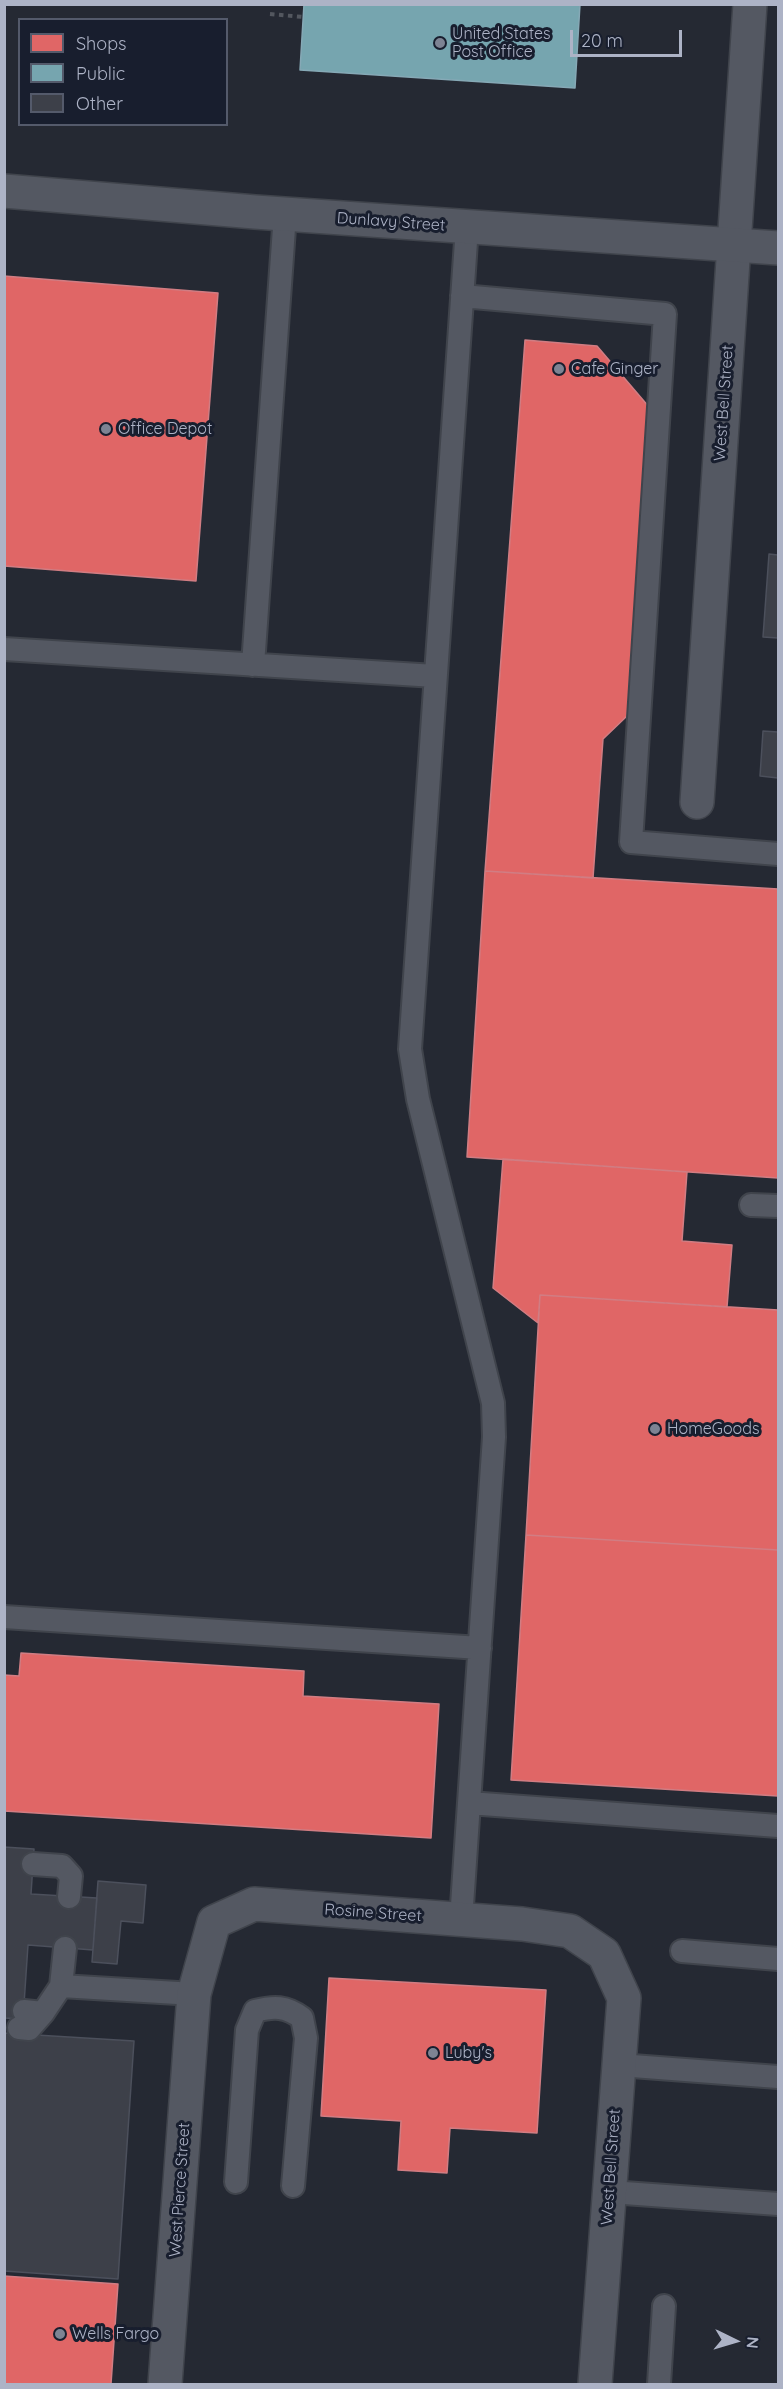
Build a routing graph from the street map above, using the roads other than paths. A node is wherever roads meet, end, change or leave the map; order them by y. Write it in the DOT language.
graph roads {
  1 [pos="750,4"];
  2 [pos="4,191"];
  3 [pos="285,214"];
  4 [pos="467,227"];
  5 [pos="735,244"];
  6 [pos="778,248"];
  7 [pos="462,296"];
  8 [pos="4,649"];
  9 [pos="253,665"];
  10 [pos="435,676"];
  11 [pos="697,802"];
  12 [pos="778,854"];
  13 [pos="751,1205"];
  14 [pos="778,1206"];
  15 [pos="4,1617"];
  16 [pos="480,1648"];
  17 [pos="469,1803"];
  18 [pos="778,1826"];
  19 [pos="33,1864"];
  20 [pos="69,1897"];
  21 [pos="460,1920"];
  22 [pos="65,1948"];
  23 [pos="682,1951"];
  24 [pos="604,1954"];
  25 [pos="778,1959"];
  26 [pos="61,1986"];
  27 [pos="194,1995"];
  28 [pos="29,2018"];
  29 [pos="619,2065"];
  30 [pos="778,2077"];
  31 [pos="236,2182"];
  32 [pos="293,2186"];
  33 [pos="610,2192"];
  34 [pos="778,2204"];
  35 [pos="664,2306"];
  36 [pos="165,2385"];
  37 [pos="595,2385"];
  38 [pos="658,2385"];
  1 -- 5 [label="street, West Bell Street"];
  2 -- 3 [label="street, Dunlavy Street"];
  3 -- 4 [label="street, Dunlavy Street"];
  3 -- 9 [label="lane"];
  4 -- 5 [label="street, Dunlavy Street"];
  4 -- 7 [label="lane"];
  5 -- 6 [label="street, Dunlavy Street"];
  5 -- 11 [label="street, West Bell Street"];
  7 -- 10 [label="lane"];
  7 -- 12 [label="lane"];
  8 -- 9 [label="lane"];
  9 -- 10 [label="lane"];
  10 -- 16 [label="lane"];
  13 -- 14 [label="lane"];
  15 -- 16 [label="lane"];
  16 -- 17 [label="lane"];
  17 -- 18 [label="lane"];
  17 -- 21 [label="lane"];
  19 -- 20 [label="lane"];
  21 -- 24 [label="street, Rosine Street"];
  21 -- 27 [label="street, Rosine Street"];
  22 -- 26 [label="lane"];
  23 -- 25 [label="lane"];
  24 -- 29 [label="street, West Bell Street"];
  26 -- 27 [label="lane"];
  26 -- 28 [label="lane"];
  27 -- 36 [label="street, West Pierce Street"];
  29 -- 30 [label="lane"];
  29 -- 33 [label="street, West Bell Street"];
  31 -- 32 [label="lane"];
  33 -- 34 [label="lane"];
  33 -- 37 [label="street, West Bell Street"];
  35 -- 38 [label="lane"];
}
